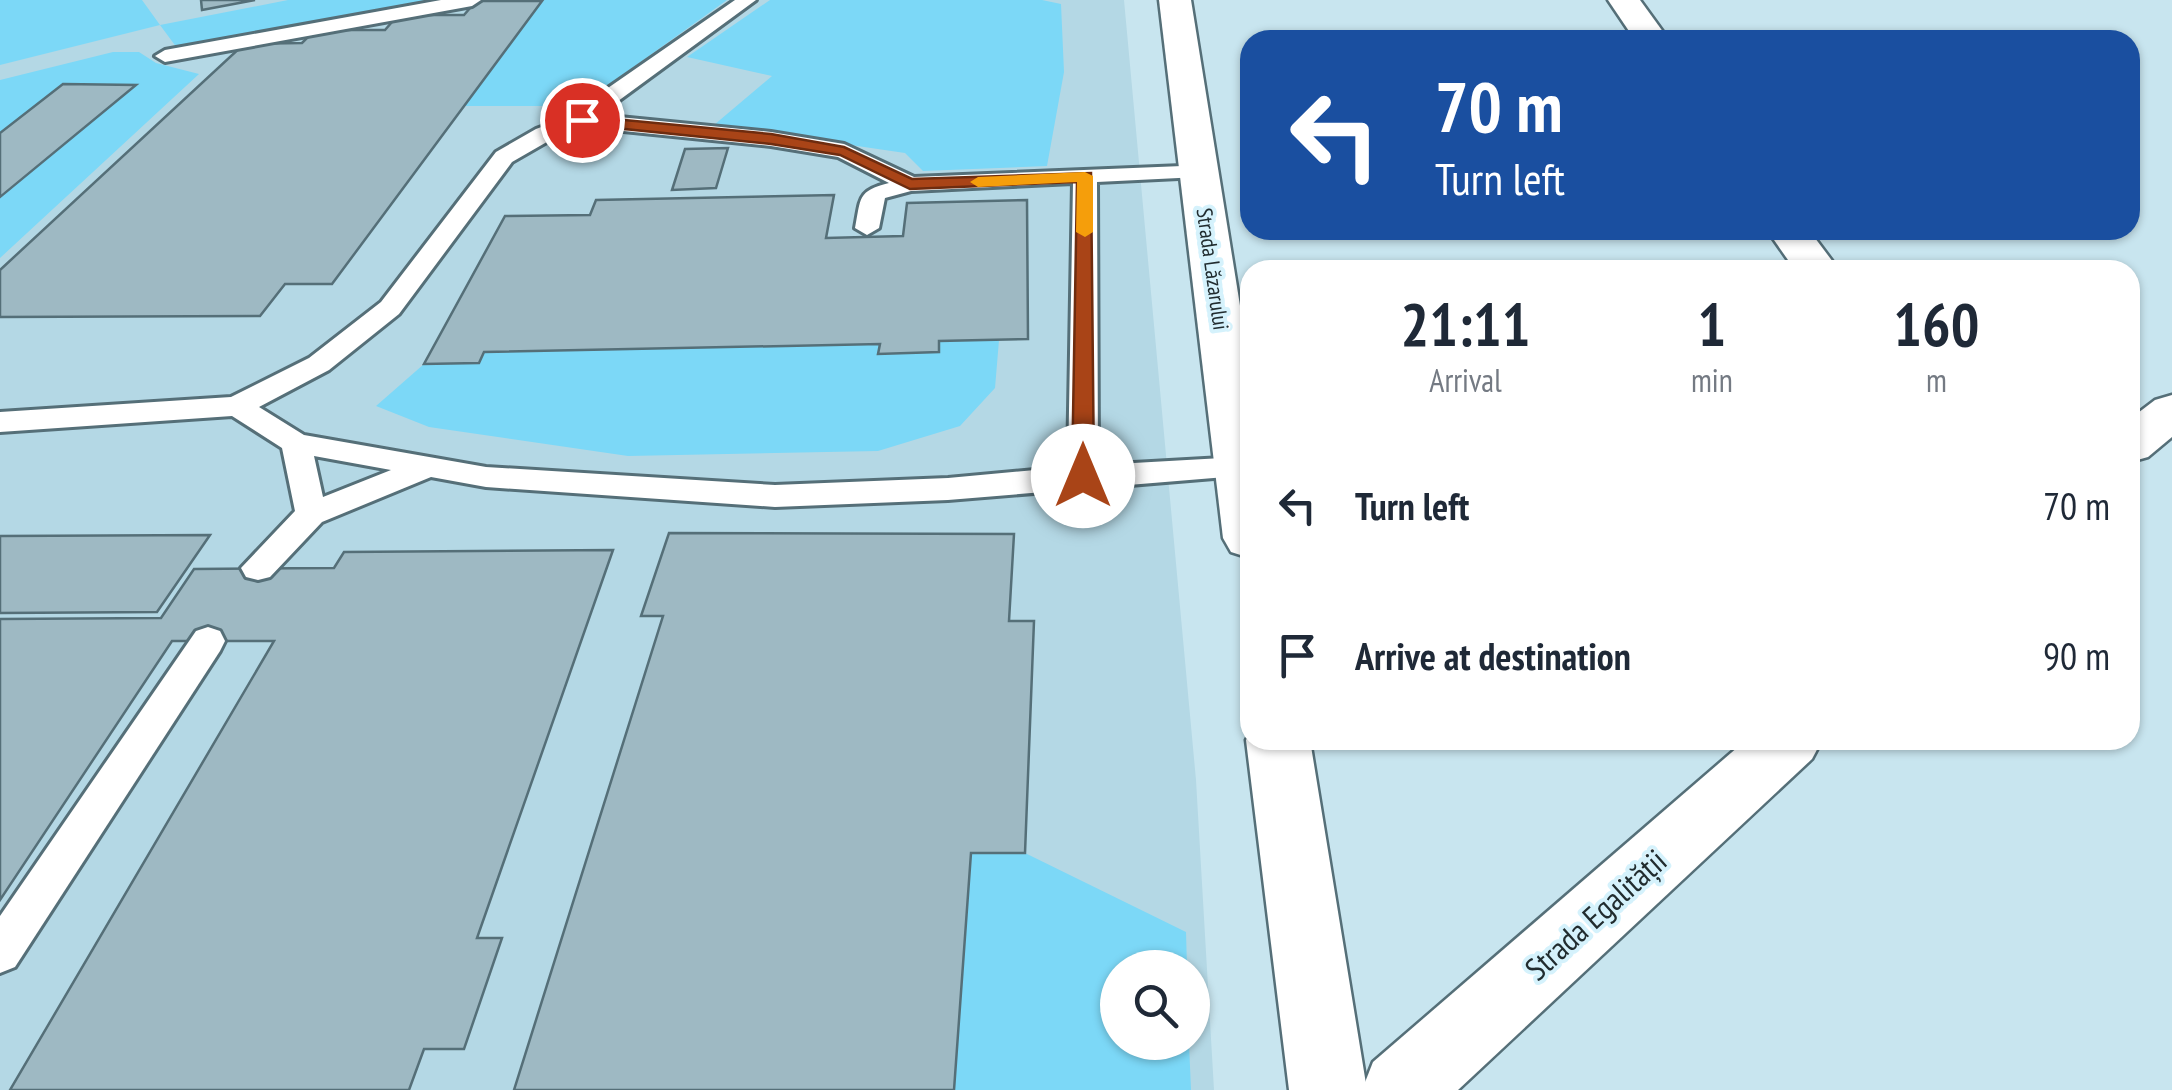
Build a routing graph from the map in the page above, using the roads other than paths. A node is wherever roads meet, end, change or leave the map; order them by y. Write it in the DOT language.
graph roads {
  1 [pos="472,0"];
  2 [pos="748,0"];
  3 [pos="1175,0"];
  4 [pos="1624,0"];
  5 [pos="1645,30"];
  6 [pos="165,56"];
  7 [pos="582,120"];
  8 [pos="1199,170"];
  9 [pos="1085,176"];
  10 [pos="910,184"];
  11 [pos="867,228"];
  12 [pos="237,406"];
  13 [pos="2172,412"];
  14 [pos="0,422"];
  15 [pos="2140,438"];
  16 [pos="296,443"];
  17 [pos="430,466"];
  18 [pos="1240,466"];
  19 [pos="1083,476"];
  20 [pos="310,514"];
  21 [pos="258,568"];
  22 [pos="208,641"];
  23 [pos="1279,750"];
  24 [pos="1779,750"];
  25 [pos="0,953"];
  26 [pos="1328,1090"];
  27 [pos="1401,1090"];
  1 -- 6 [label="lane"];
  2 -- 7 [label="lane"];
  3 -- 8 [label="street, Strada Lăzarului"];
  4 -- 5 [label="street"];
  7 -- 10 [label="lane"];
  7 -- 12 [label="lane"];
  8 -- 9 [label="lane"];
  8 -- 18 [label="street, Strada Lăzarului"];
  9 -- 10 [label="lane"];
  9 -- 19 [label="lane"];
  10 -- 11 [label="lane"];
  12 -- 14 [label="lane"];
  12 -- 16 [label="lane"];
  13 -- 15 [label="street"];
  16 -- 17 [label="lane"];
  16 -- 20 [label="lane"];
  17 -- 19 [label="lane"];
  17 -- 20 [label="lane"];
  18 -- 19 [label="lane"];
  20 -- 21 [label="lane"];
  22 -- 25 [label="lane"];
  23 -- 26 [label="street"];
  24 -- 27 [label="street, Strada Egalității"];
}
